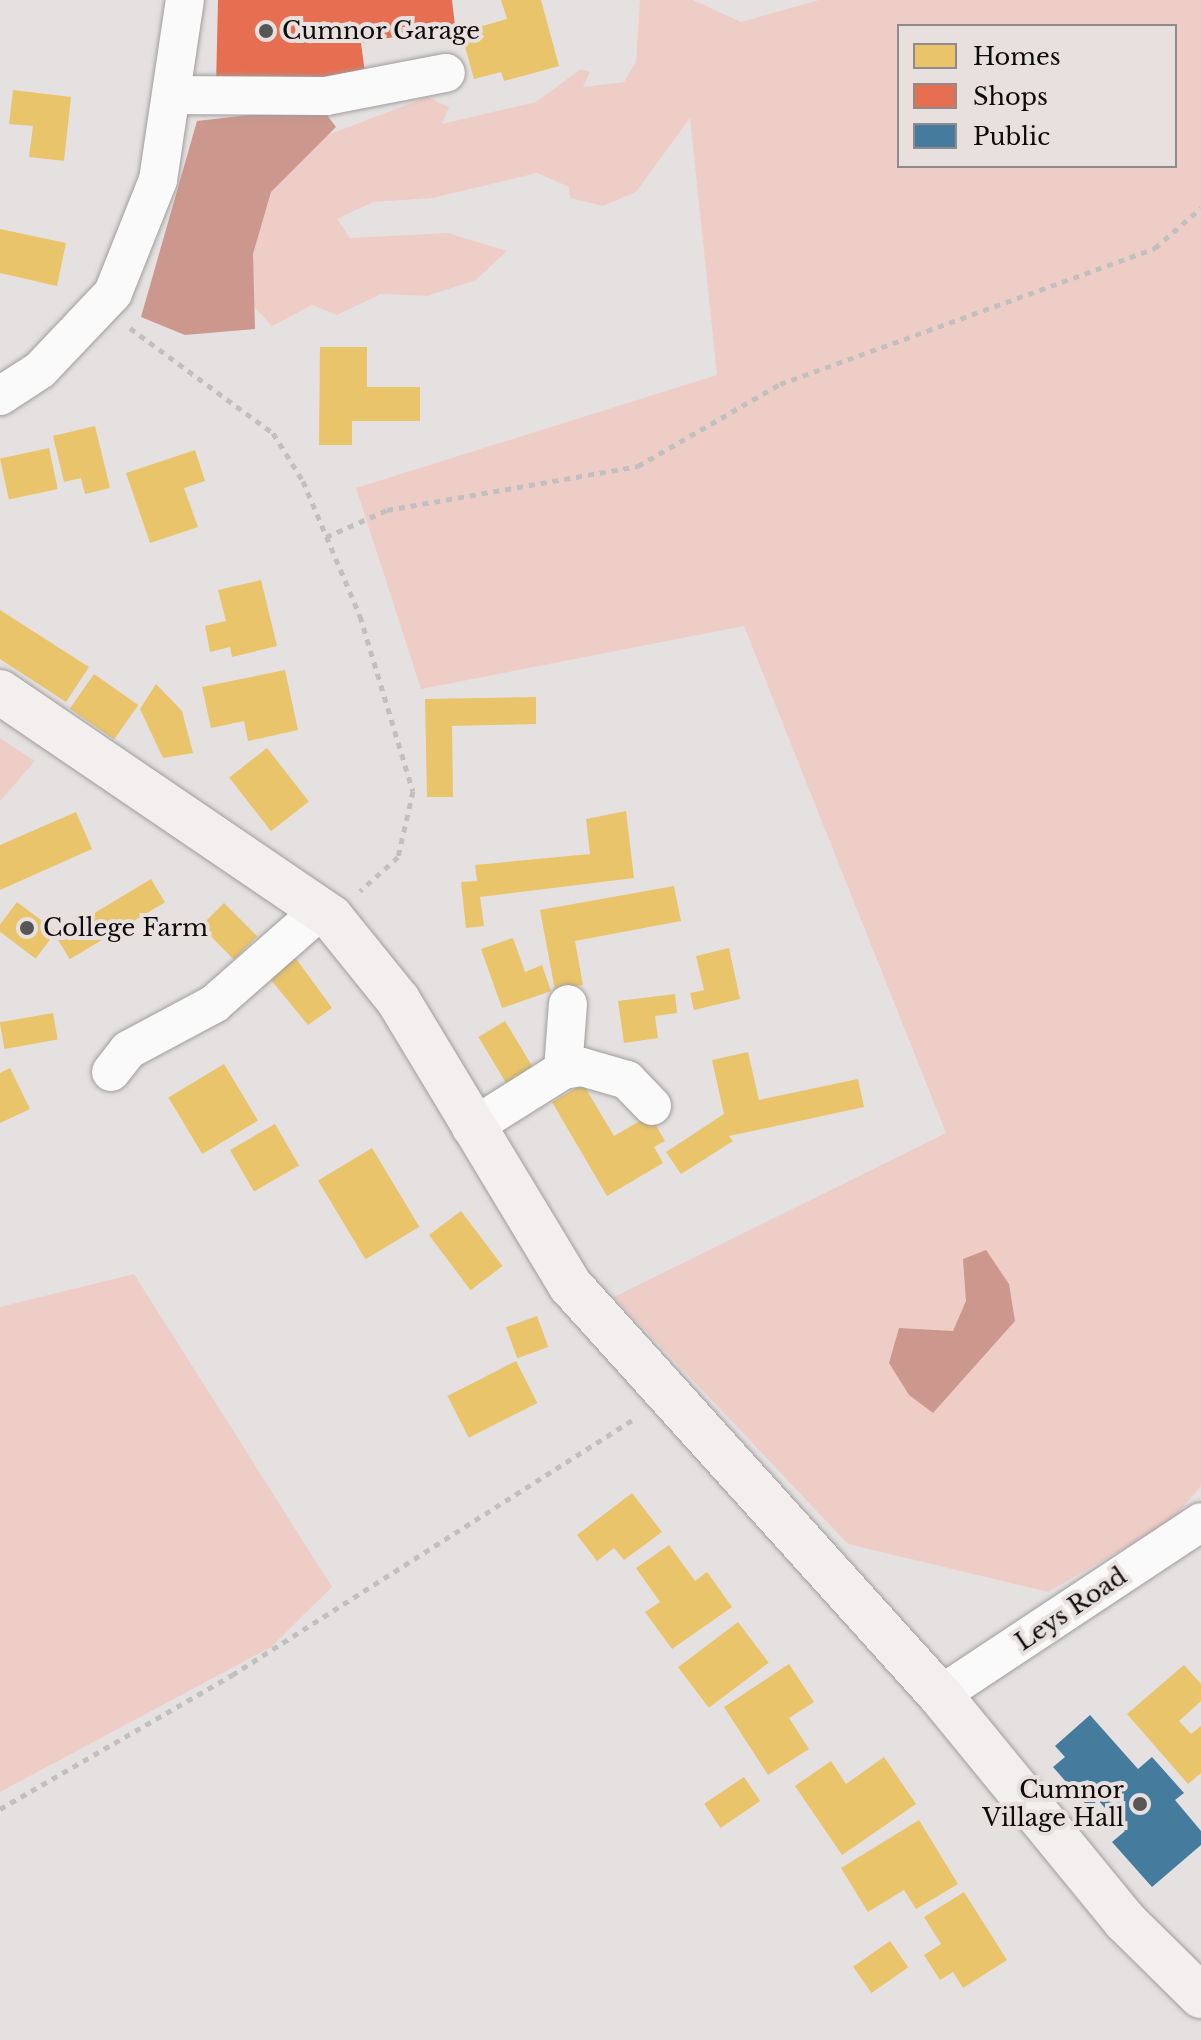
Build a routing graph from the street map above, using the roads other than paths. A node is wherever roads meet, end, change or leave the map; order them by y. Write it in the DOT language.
graph roads {
  1 [pos="185,0"];
  2 [pos="446,73"];
  3 [pos="172,95"];
  4 [pos="0,396"];
  5 [pos="0,692"];
  6 [pos="326,913"];
  7 [pos="568,1004"];
  8 [pos="563,1070"];
  9 [pos="111,1072"];
  10 [pos="652,1106"];
  11 [pos="471,1128"];
  12 [pos="1201,1522"];
  13 [pos="940,1695"];
  14 [pos="1201,1996"];
  1 -- 3 [label="street"];
  2 -- 3 [label="street"];
  3 -- 4 [label="street"];
  5 -- 6 [label="main road"];
  6 -- 9 [label="street"];
  6 -- 11 [label="main road"];
  7 -- 8 [label="street"];
  8 -- 10 [label="street"];
  8 -- 11 [label="street"];
  11 -- 13 [label="main road"];
  12 -- 13 [label="street, Leys Road"];
  13 -- 14 [label="main road"];
}
